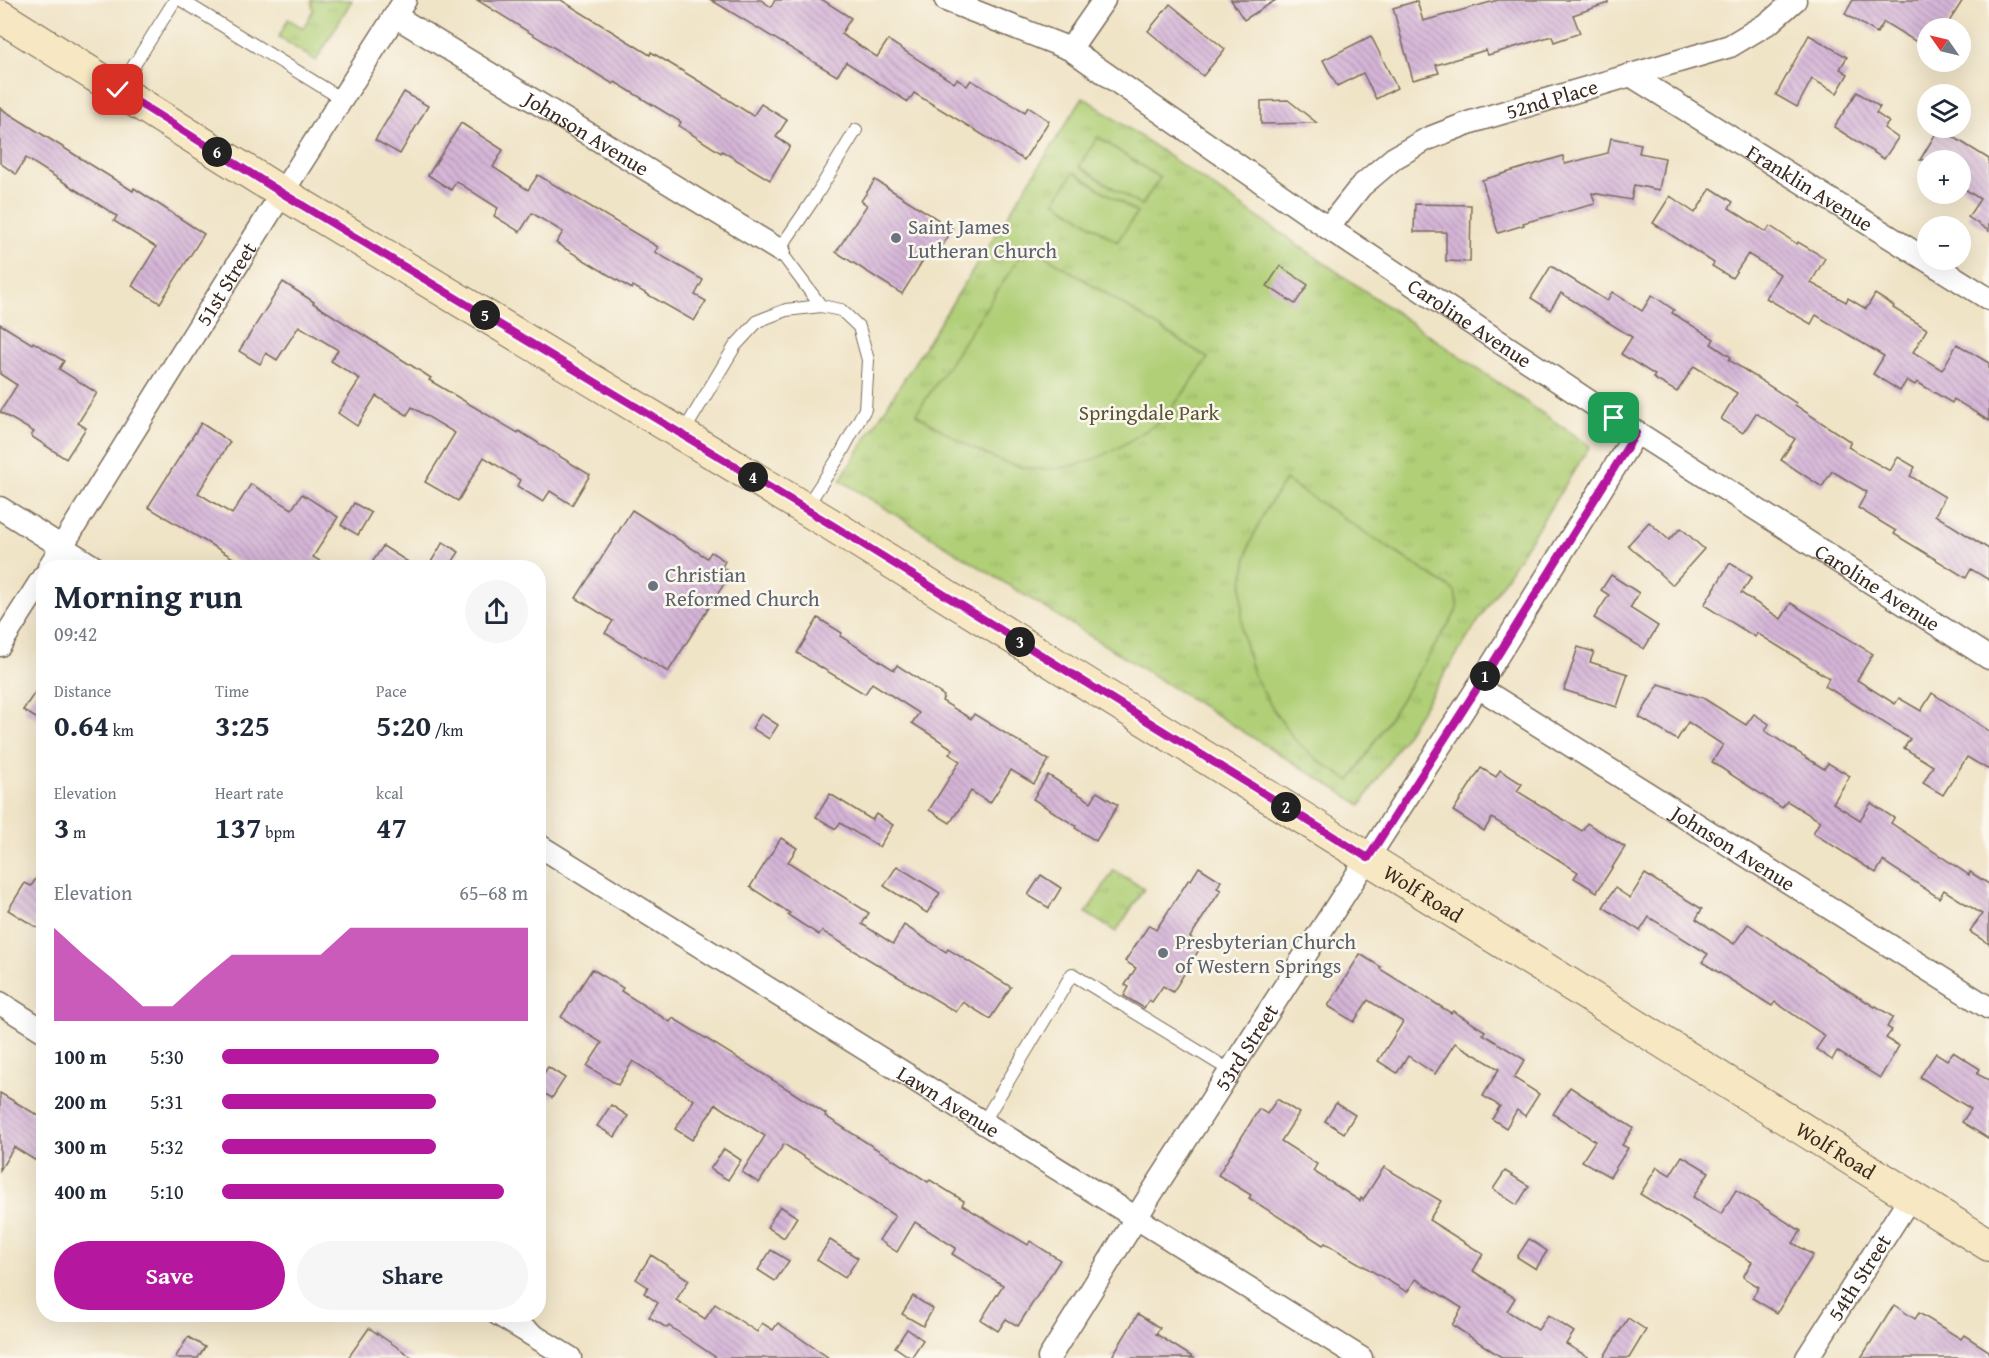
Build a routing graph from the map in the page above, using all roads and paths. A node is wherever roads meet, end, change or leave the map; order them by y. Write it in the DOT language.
graph roads {
  1 [pos="176,0"];
  2 [pos="181,0"];
  3 [pos="946,0"];
  4 [pos="1104,0"];
  5 [pos="1795,0"];
  6 [pos="400,8"];
  7 [pos="0,16"];
  8 [pos="1070,49"];
  9 [pos="1632,76"];
  10 [pos="118,90"];
  11 [pos="342,99"];
  12 [pos="856,130"];
  13 [pos="282,193"];
  14 [pos="1328,228"];
  15 [pos="779,250"];
  16 [pos="1989,299"];
  17 [pos="821,306"];
  18 [pos="1636,433"];
  19 [pos="682,434"];
  20 [pos="0,508"];
  21 [pos="805,508"];
  22 [pos="62,547"];
  23 [pos="54,560"];
  24 [pos="83,560"];
  25 [pos="36,589"];
  26 [pos="0,645"];
  27 [pos="1989,658"];
  28 [pos="1478,687"];
  29 [pos="546,851"];
  30 [pos="1368,858"];
  31 [pos="0,1003"];
  32 [pos="1989,1008"];
  33 [pos="36,1026"];
  34 [pos="1231,1071"];
  35 [pos="984,1123"];
  36 [pos="1911,1196"];
  37 [pos="1136,1218"];
  38 [pos="1989,1245"];
  39 [pos="511,1322"];
  40 [pos="570,1358"];
  41 [pos="1049,1358"];
  42 [pos="1361,1358"];
  43 [pos="1807,1358"];
  1 -- 10 [label="lane"];
  2 -- 11 [label="lane"];
  3 -- 8 [label="street, Caroline Avenue"];
  4 -- 8 [label="street"];
  5 -- 9 [label="street, 52nd Place"];
  6 -- 11 [label="street, 51st Street"];
  6 -- 15 [label="street, Johnson Avenue"];
  7 -- 10 [label="main road, Wolf Road"];
  8 -- 14 [label="street, Caroline Avenue"];
  9 -- 14 [label="street, 52nd Place"];
  9 -- 16 [label="street, Franklin Avenue"];
  10 -- 13 [label="main road, Wolf Road"];
  11 -- 13 [label="street, 51st Street"];
  12 -- 15 [label="lane"];
  13 -- 19 [label="main road, Wolf Road"];
  13 -- 22 [label="street, 51st Street"];
  14 -- 18 [label="street, Caroline Avenue"];
  15 -- 17 [label="lane"];
  17 -- 19 [label="lane"];
  17 -- 21 [label="lane"];
  18 -- 27 [label="street, Caroline Avenue"];
  18 -- 28 [label="street, 53rd Street"];
  19 -- 21 [label="main road, Wolf Road"];
  20 -- 22 [label="street"];
  21 -- 30 [label="main road, Wolf Road"];
  22 -- 23 [label="street, 51st Street"];
  22 -- 24 [label="street"];
  25 -- 26 [label="street"];
  28 -- 30 [label="street, 53rd Street"];
  28 -- 32 [label="street, Johnson Avenue"];
  29 -- 35 [label="street, Lawn Avenue"];
  30 -- 34 [label="street, 53rd Street"];
  30 -- 36 [label="main road, Wolf Road"];
  31 -- 33 [label="street"];
  34 -- 35 [label="lane"];
  34 -- 37 [label="street, 53rd Street"];
  35 -- 37 [label="street, Lawn Avenue"];
  36 -- 38 [label="main road, Wolf Road"];
  36 -- 43 [label="street, 54th Street"];
  37 -- 41 [label="street, 53rd Street"];
  37 -- 42 [label="street, Lawn Avenue"];
  39 -- 40 [label="street"];
}
